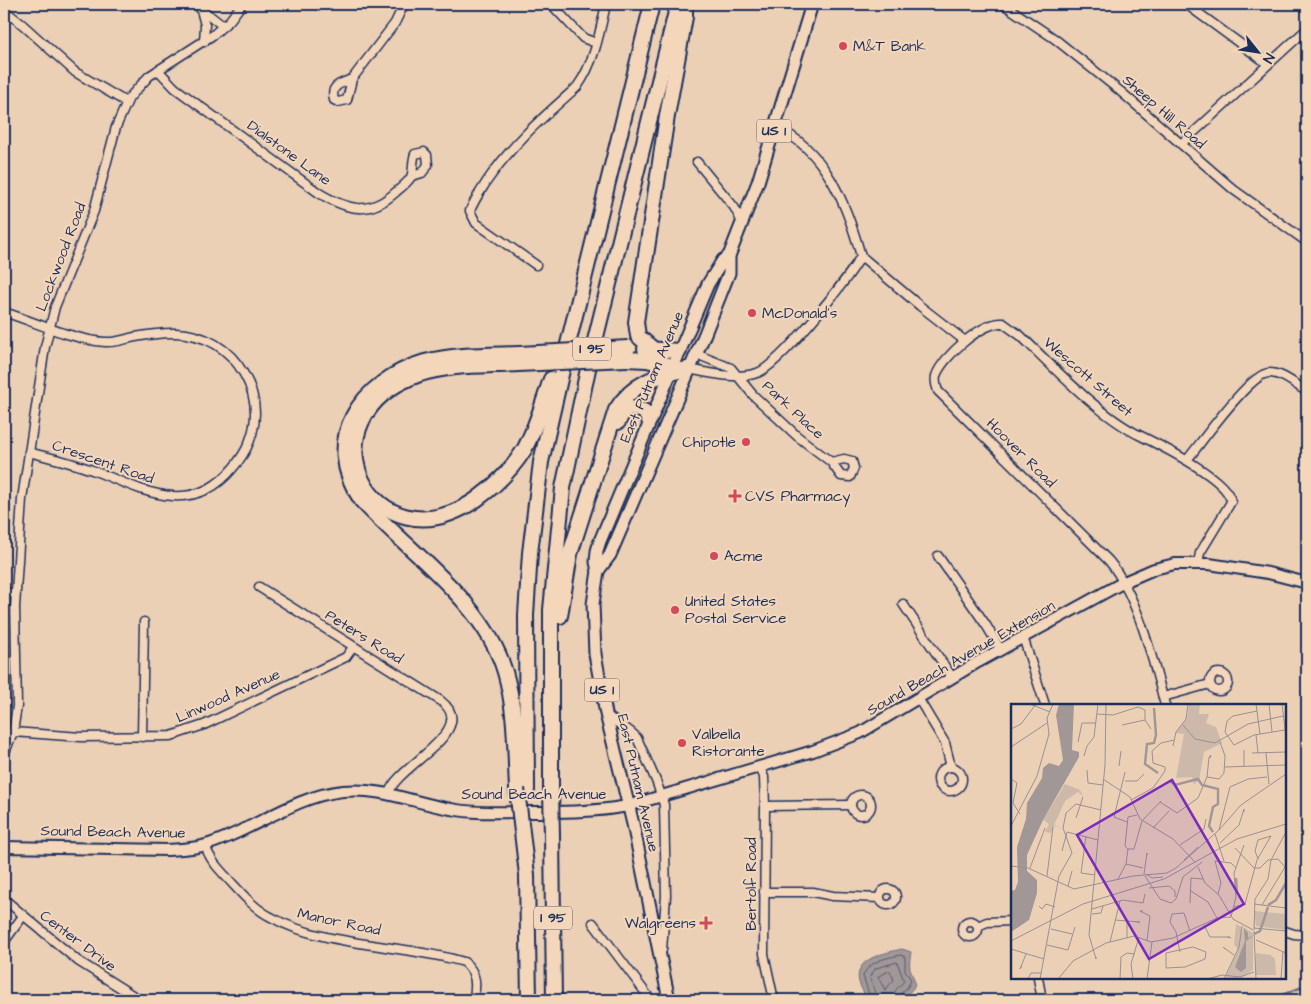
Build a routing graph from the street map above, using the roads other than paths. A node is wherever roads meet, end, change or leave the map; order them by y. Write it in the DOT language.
graph roads {
  1 [pos="242,4"];
  2 [pos="404,4"];
  3 [pos="551,4"];
  4 [pos="606,4"];
  5 [pos="652,4"];
  6 [pos="678,4"];
  7 [pos="686,4"];
  8 [pos="812,4"];
  9 [pos="1002,4"];
  10 [pos="1186,4"];
  11 [pos="198,6"];
  12 [pos="4,10"];
  13 [pos="223,26"];
  14 [pos="1307,30"];
  15 [pos="204,42"];
  16 [pos="596,43"];
  17 [pos="1268,64"];
  18 [pos="158,70"];
  19 [pos="352,79"];
  20 [pos="126,102"];
  21 [pos="775,127"];
  22 [pos="1181,144"];
  23 [pos="697,162"];
  24 [pos="412,176"];
  25 [pos="743,224"];
  26 [pos="1307,242"];
  27 [pos="729,256"];
  28 [pos="861,256"];
  29 [pos="536,265"];
  30 [pos="583,284"];
  31 [pos="4,312"];
  32 [pos="49,326"];
  33 [pos="965,341"];
  34 [pos="653,349"];
  35 [pos="679,351"];
  36 [pos="627,354"];
  37 [pos="696,354"];
  38 [pos="519,359"];
  39 [pos="671,369"];
  40 [pos="688,369"];
  41 [pos="740,375"];
  42 [pos="1307,392"];
  43 [pos="649,420"];
  44 [pos="29,452"];
  45 [pos="1187,460"];
  46 [pos="831,462"];
  47 [pos="597,468"];
  48 [pos="938,556"];
  49 [pos="1198,563"];
  50 [pos="598,571"];
  51 [pos="1124,582"];
  52 [pos="1307,583"];
  53 [pos="259,587"];
  54 [pos="4,592"];
  55 [pos="15,594"];
  56 [pos="903,604"];
  57 [pos="144,622"];
  58 [pos="1023,637"];
  59 [pos="353,646"];
  60 [pos="1001,650"];
  61 [pos="952,677"];
  62 [pos="1210,684"];
  63 [pos="918,698"];
  64 [pos="1164,701"];
  65 [pos="551,702"];
  66 [pos="1044,704"];
  67 [pos="606,714"];
  68 [pos="13,732"];
  69 [pos="142,737"];
  70 [pos="4,755"];
  71 [pos="760,767"];
  72 [pos="951,767"];
  73 [pos="522,789"];
  74 [pos="389,794"];
  75 [pos="662,797"];
  76 [pos="851,805"];
  77 [pos="628,806"];
  78 [pos="764,806"];
  79 [pos="205,845"];
  80 [pos="4,847"];
  81 [pos="764,892"];
  82 [pos="879,898"];
  83 [pos="4,899"];
  84 [pos="23,916"];
  85 [pos="1011,921"];
  86 [pos="593,923"];
  87 [pos="978,926"];
  88 [pos="1286,931"];
  89 [pos="1307,934"];
  90 [pos="4,942"];
  91 [pos="661,962"];
  92 [pos="1038,979"];
  93 [pos="140,1000"];
  94 [pos="473,1000"];
  95 [pos="529,1000"];
  96 [pos="554,1000"];
  97 [pos="650,1000"];
  98 [pos="669,1000"];
  99 [pos="774,1000"];
  100 [pos="1042,1000"];
  1 -- 13 [label="street, Lockwood Road"];
  2 -- 19 [label="street"];
  3 -- 16 [label="street"];
  4 -- 16 [label="street"];
  5 -- 30 [label="highway, I 95"];
  6 -- 65 [label="highway, I 95"];
  7 -- 34 [label="highway"];
  8 -- 21 [label="main road, East Putnam Avenue / US 1"];
  9 -- 22 [label="street, Sheep Hill Road"];
  10 -- 17 [label="street"];
  11 -- 13 [label="street"];
  11 -- 15 [label="street"];
  12 -- 20 [label="street"];
  13 -- 15 [label="street, Lockwood Road"];
  14 -- 17 [label="street"];
  15 -- 18 [label="street, Lockwood Road"];
  16 -- 29 [label="street"];
  17 -- 22 [label="street"];
  18 -- 20 [label="street, Lockwood Road"];
  18 -- 24 [label="street, Dialstone Lane"];
  20 -- 32 [label="street, Lockwood Road"];
  21 -- 25 [label="main road, East Putnam Avenue / US 1"];
  21 -- 28 [label="street"];
  22 -- 26 [label="street, Sheep Hill Road"];
  23 -- 25 [label="street"];
  25 -- 27 [label="main road, East Putnam Avenue / US 1"];
  27 -- 35 [label="main road, East Putnam Avenue / US 1"];
  27 -- 37 [label="main road, East Putnam Avenue / US 1"];
  28 -- 33 [label="street"];
  28 -- 41 [label="street"];
  30 -- 38 [label="highway"];
  30 -- 73 [label="highway, I 95"];
  31 -- 32 [label="street, Crescent Road"];
  32 -- 44 [label="street, Lockwood Road"];
  32 -- 44 [label="street, Crescent Road"];
  33 -- 45 [label="street, Wescott Street"];
  33 -- 51 [label="street, Hoover Road"];
  34 -- 35 [label="highway"];
  34 -- 36 [label="highway"];
  35 -- 37 [label="main road, Park Place"];
  35 -- 39 [label="main road, East Putnam Avenue / US 1"];
  36 -- 38 [label="highway, bridge"];
  36 -- 39 [label="highway"];
  37 -- 40 [label="main road, East Putnam Avenue / US 1"];
  37 -- 41 [label="street, Park Place"];
  38 -- 73 [label="highway"];
  39 -- 40 [label="highway"];
  39 -- 43 [label="main road, East Putnam Avenue / US 1"];
  39 -- 47 [label="highway"];
  40 -- 41 [label="street"];
  40 -- 50 [label="main road, East Putnam Avenue / US 1"];
  41 -- 46 [label="street, Park Place"];
  42 -- 45 [label="street"];
  43 -- 47 [label="highway"];
  43 -- 50 [label="main road, East Putnam Avenue / US 1"];
  44 -- 55 [label="street, Lockwood Road"];
  45 -- 49 [label="street, Wescott Street"];
  47 -- 65 [label="highway"];
  48 -- 60 [label="street"];
  49 -- 51 [label="street, Sound Beach Avenue Extension"];
  49 -- 52 [label="street, Sound Beach Avenue Extension"];
  50 -- 67 [label="main road, East Putnam Avenue / US 1"];
  51 -- 58 [label="street, Sound Beach Avenue Extension"];
  51 -- 64 [label="street, Hoover Road"];
  53 -- 59 [label="street, Peters Road"];
  54 -- 55 [label="street"];
  55 -- 68 [label="street, Lockwood Road"];
  56 -- 61 [label="street"];
  57 -- 69 [label="street"];
  58 -- 60 [label="street, Sound Beach Avenue Extension"];
  58 -- 66 [label="street"];
  59 -- 69 [label="street, Linwood Avenue"];
  59 -- 74 [label="street, Peters Road"];
  60 -- 61 [label="street, Sound Beach Avenue Extension"];
  61 -- 63 [label="street, Sound Beach Avenue Extension"];
  62 -- 64 [label="street"];
  63 -- 71 [label="street, Sound Beach Avenue Extension"];
  63 -- 72 [label="street"];
  65 -- 96 [label="highway, I 95, bridge"];
  67 -- 75 [label="street"];
  67 -- 77 [label="main road, East Putnam Avenue / US 1"];
  68 -- 69 [label="street, Linwood Avenue"];
  68 -- 70 [label="street, Lockwood Road"];
  71 -- 75 [label="street, Sound Beach Avenue Extension"];
  71 -- 78 [label="street, Bertolf Road"];
  73 -- 95 [label="highway, I 95, bridge"];
  74 -- 77 [label="street, Sound Beach Avenue"];
  74 -- 79 [label="street, Sound Beach Avenue"];
  75 -- 77 [label="street, Sound Beach Avenue Extension"];
  75 -- 91 [label="street"];
  76 -- 78 [label="street"];
  77 -- 91 [label="main road, East Putnam Avenue / US 1"];
  78 -- 81 [label="street, Bertolf Road"];
  79 -- 80 [label="street, Sound Beach Avenue"];
  79 -- 94 [label="street, Manor Road"];
  81 -- 82 [label="street"];
  81 -- 99 [label="street, Bertolf Road"];
  83 -- 84 [label="street, Center Drive"];
  84 -- 90 [label="street"];
  84 -- 93 [label="street, Center Drive"];
  85 -- 87 [label="street"];
  86 -- 97 [label="street"];
  88 -- 89 [label="street"];
  91 -- 98 [label="main road, East Putnam Avenue / US 1"];
  92 -- 100 [label="street"];
}
